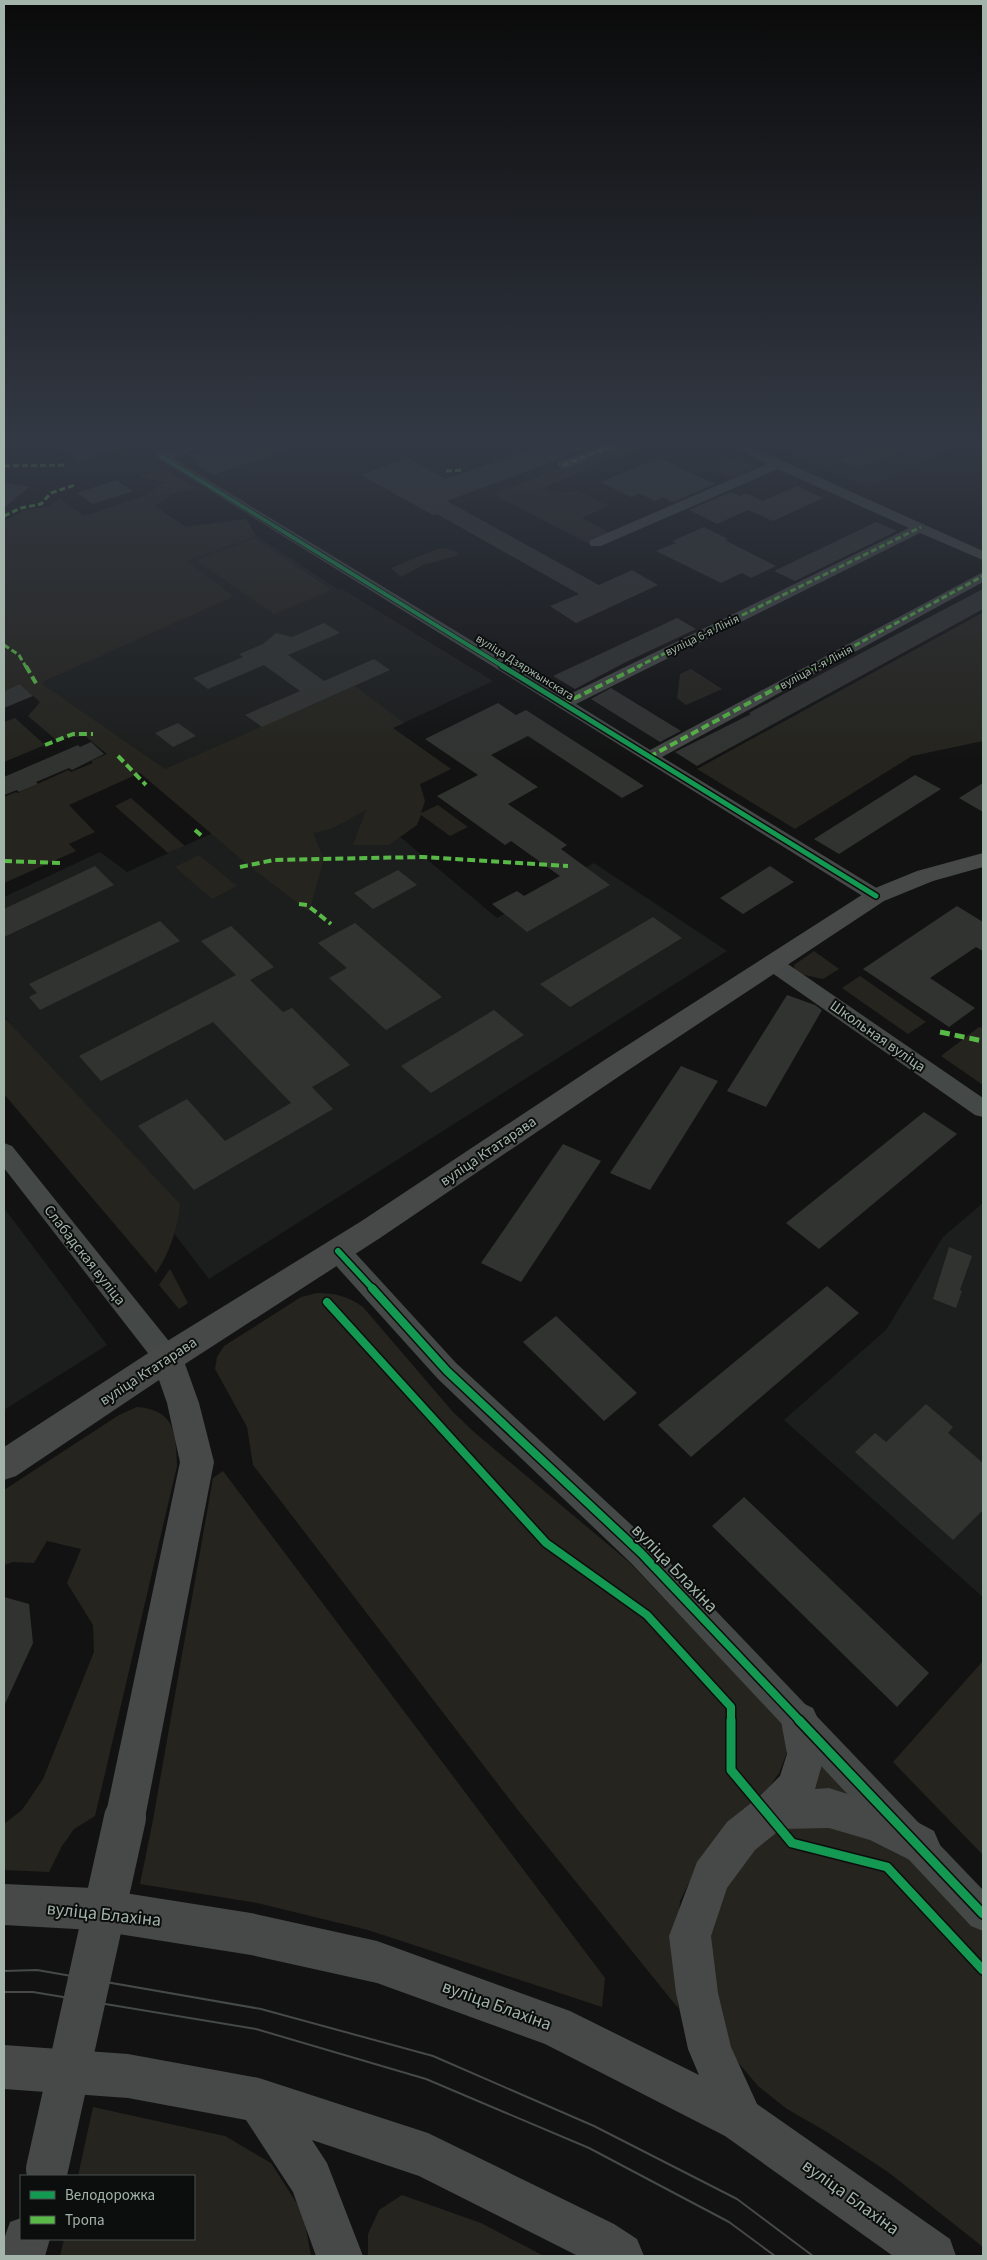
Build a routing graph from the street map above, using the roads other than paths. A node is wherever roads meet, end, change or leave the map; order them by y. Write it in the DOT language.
graph roads {
  1 [pos="314,550"];
  2 [pos="874,550"];
  3 [pos="971,550"];
  4 [pos="983,556"];
  5 [pos="983,576"];
  6 [pos="563,704"];
  7 [pos="650,757"];
  8 [pos="983,860"];
  9 [pos="876,896"];
  10 [pos="772,963"];
  11 [pos="983,1109"];
  12 [pos="4,1152"];
  13 [pos="338,1251"];
  14 [pos="167,1358"];
  15 [pos="4,1465"];
  16 [pos="800,1720"];
  17 [pos="774,1810"];
  18 [pos="920,1845"];
  19 [pos="4,1905"];
  20 [pos="983,1914"];
  21 [pos="4,2067"];
  22 [pos="259,2100"];
  23 [pos="741,2120"];
  24 [pos="46,2173"];
  25 [pos="27,2240"];
  26 [pos="22,2256"];
  27 [pos="338,2256"];
  28 [pos="620,2256"];
  29 [pos="933,2256"];
  1 -- 6 [label="street, вуліца Дзяржынскага"];
  2 -- 6 [label="street, вуліца 6-я Лінія"];
  3 -- 4 [label="street"];
  5 -- 7 [label="street, вуліца 7-я Лінія"];
  6 -- 7 [label="street, вуліца Дзяржынскага"];
  7 -- 9 [label="street, вуліца Дзяржынскага"];
  8 -- 9 [label="main road, вуліца Ктатарава"];
  9 -- 10 [label="main road, вуліца Ктатарава"];
  10 -- 11 [label="street, Школьная вуліца"];
  10 -- 13 [label="main road, вуліца Ктатарава"];
  12 -- 14 [label="street, Слабадская вуліца"];
  13 -- 14 [label="main road, вуліца Ктатарава"];
  13 -- 16 [label="street, вуліца Блахіна"];
  14 -- 15 [label="main road, вуліца Ктатарава"];
  14 -- 24 [label="main road, bridge"];
  16 -- 17 [label="main road"];
  16 -- 18 [label="street, вуліца Блахіна"];
  17 -- 18 [label="main road"];
  17 -- 23 [label="main road"];
  18 -- 20 [label="street, вуліца Блахіна"];
  19 -- 23 [label="main road, вуліца Блахіна"];
  21 -- 22 [label="main road"];
  22 -- 27 [label="main road"];
  22 -- 28 [label="main road"];
  23 -- 29 [label="main road, вуліца Блахіна"];
  25 -- 26 [label="main road"];
}
